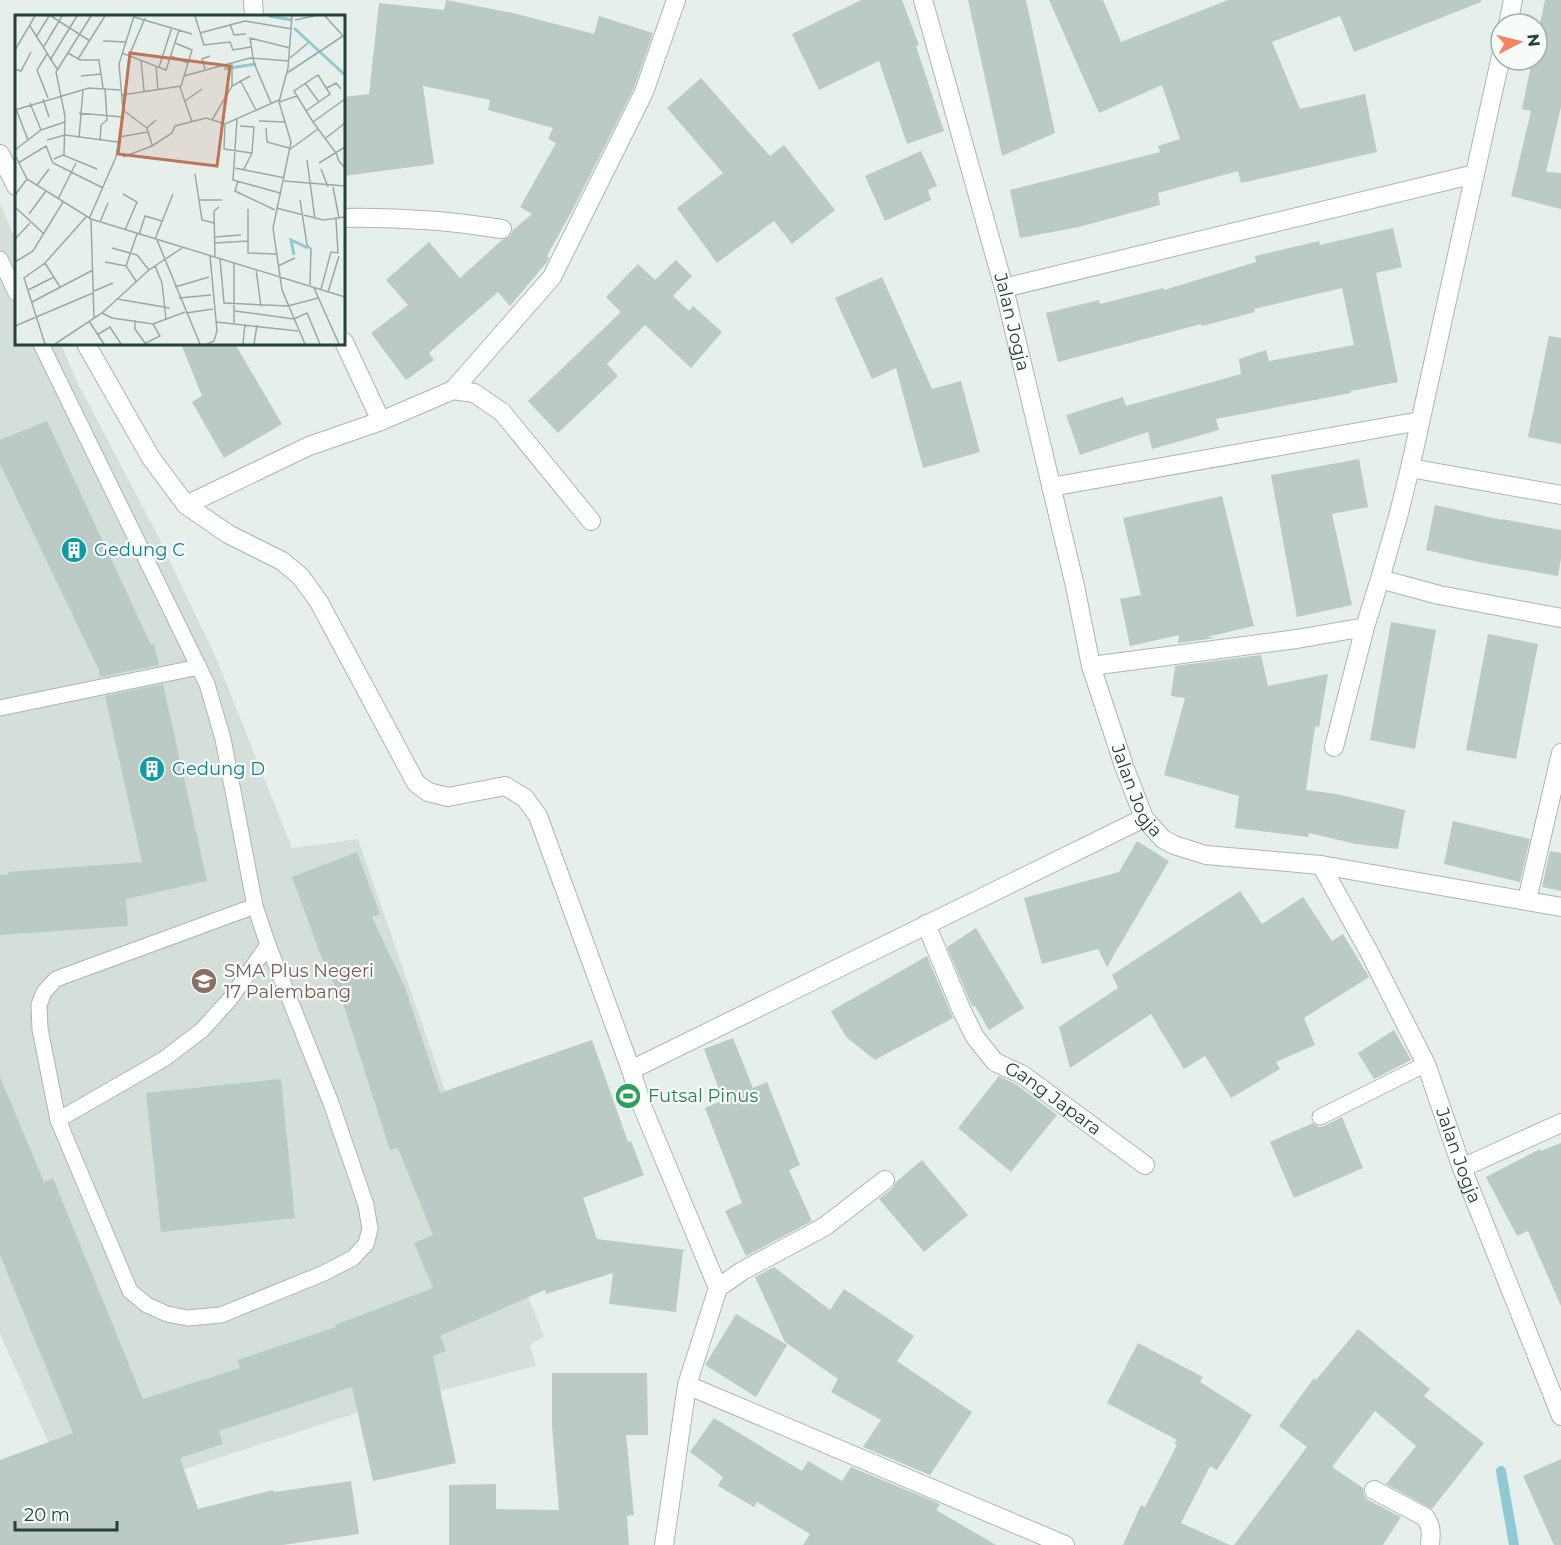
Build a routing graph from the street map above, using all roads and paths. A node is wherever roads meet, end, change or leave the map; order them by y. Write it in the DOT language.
graph roads {
  1 [pos="252,0"];
  2 [pos="676,0"];
  3 [pos="923,0"];
  4 [pos="254,15"];
  5 [pos="1497,72"];
  6 [pos="0,154"];
  7 [pos="1475,174"];
  8 [pos="15,184"];
  9 [pos="345,218"];
  10 [pos="502,229"];
  11 [pos="0,259"];
  12 [pos="1004,288"];
  13 [pos="15,291"];
  14 [pos="345,344"];
  15 [pos="41,345"];
  16 [pos="87,345"];
  17 [pos="453,390"];
  18 [pos="381,421"];
  19 [pos="1420,422"];
  20 [pos="1410,468"];
  21 [pos="1051,487"];
  22 [pos="1561,495"];
  23 [pos="186,505"];
  24 [pos="591,522"];
  25 [pos="1380,579"];
  26 [pos="1561,618"];
  27 [pos="1365,627"];
  28 [pos="1091,666"];
  29 [pos="199,667"];
  30 [pos="0,708"];
  31 [pos="1334,747"];
  32 [pos="1561,753"];
  33 [pos="1144,818"];
  34 [pos="1320,865"];
  35 [pos="1527,900"];
  36 [pos="255,906"];
  37 [pos="1561,907"];
  38 [pos="926,924"];
  39 [pos="268,945"];
  40 [pos="1426,1064"];
  41 [pos="631,1070"];
  42 [pos="1320,1117"];
  43 [pos="58,1120"];
  44 [pos="1561,1123"];
  45 [pos="1145,1165"];
  46 [pos="1462,1168"];
  47 [pos="885,1180"];
  48 [pos="718,1288"];
  49 [pos="687,1385"];
  50 [pos="1561,1416"];
  51 [pos="1374,1490"];
  52 [pos="664,1545"];
  53 [pos="1065,1545"];
  54 [pos="1430,1545"];
  1 -- 4 [label="street"];
  2 -- 17 [label="street"];
  3 -- 12 [label="street, Jalan Jogja"];
  5 -- 7 [label="street"];
  6 -- 8 [label="street"];
  7 -- 12 [label="street"];
  7 -- 19 [label="street"];
  9 -- 10 [label="street"];
  11 -- 13 [label="lane"];
  12 -- 21 [label="street, Jalan Jogja"];
  14 -- 18 [label="street"];
  15 -- 29 [label="lane"];
  16 -- 23 [label="street"];
  17 -- 18 [label="street"];
  17 -- 24 [label="street"];
  18 -- 23 [label="street"];
  19 -- 20 [label="street"];
  19 -- 21 [label="street"];
  20 -- 22 [label="street"];
  20 -- 25 [label="street"];
  21 -- 28 [label="street, Jalan Jogja"];
  23 -- 41 [label="street"];
  25 -- 26 [label="street"];
  25 -- 27 [label="street"];
  27 -- 28 [label="street"];
  27 -- 31 [label="street"];
  28 -- 33 [label="street, Jalan Jogja"];
  29 -- 30 [label="lane"];
  29 -- 36 [label="lane"];
  32 -- 35 [label="street"];
  33 -- 34 [label="street, Jalan Jogja"];
  33 -- 38 [label="street"];
  34 -- 35 [label="street"];
  34 -- 40 [label="street, Jalan Jogja"];
  35 -- 37 [label="street"];
  36 -- 39 [label="lane"];
  36 -- 43 [label="lane"];
  38 -- 41 [label="street"];
  38 -- 45 [label="street, Gang Japara"];
  39 -- 43 [label="lane"];
  39 -- 43 [label="lane"];
  40 -- 42 [label="lane"];
  40 -- 46 [label="street, Jalan Jogja"];
  41 -- 48 [label="street"];
  44 -- 46 [label="street"];
  46 -- 50 [label="street, Jalan Jogja"];
  47 -- 48 [label="street"];
  48 -- 49 [label="street"];
  49 -- 52 [label="street"];
  49 -- 53 [label="street"];
  51 -- 54 [label="street"];
}
